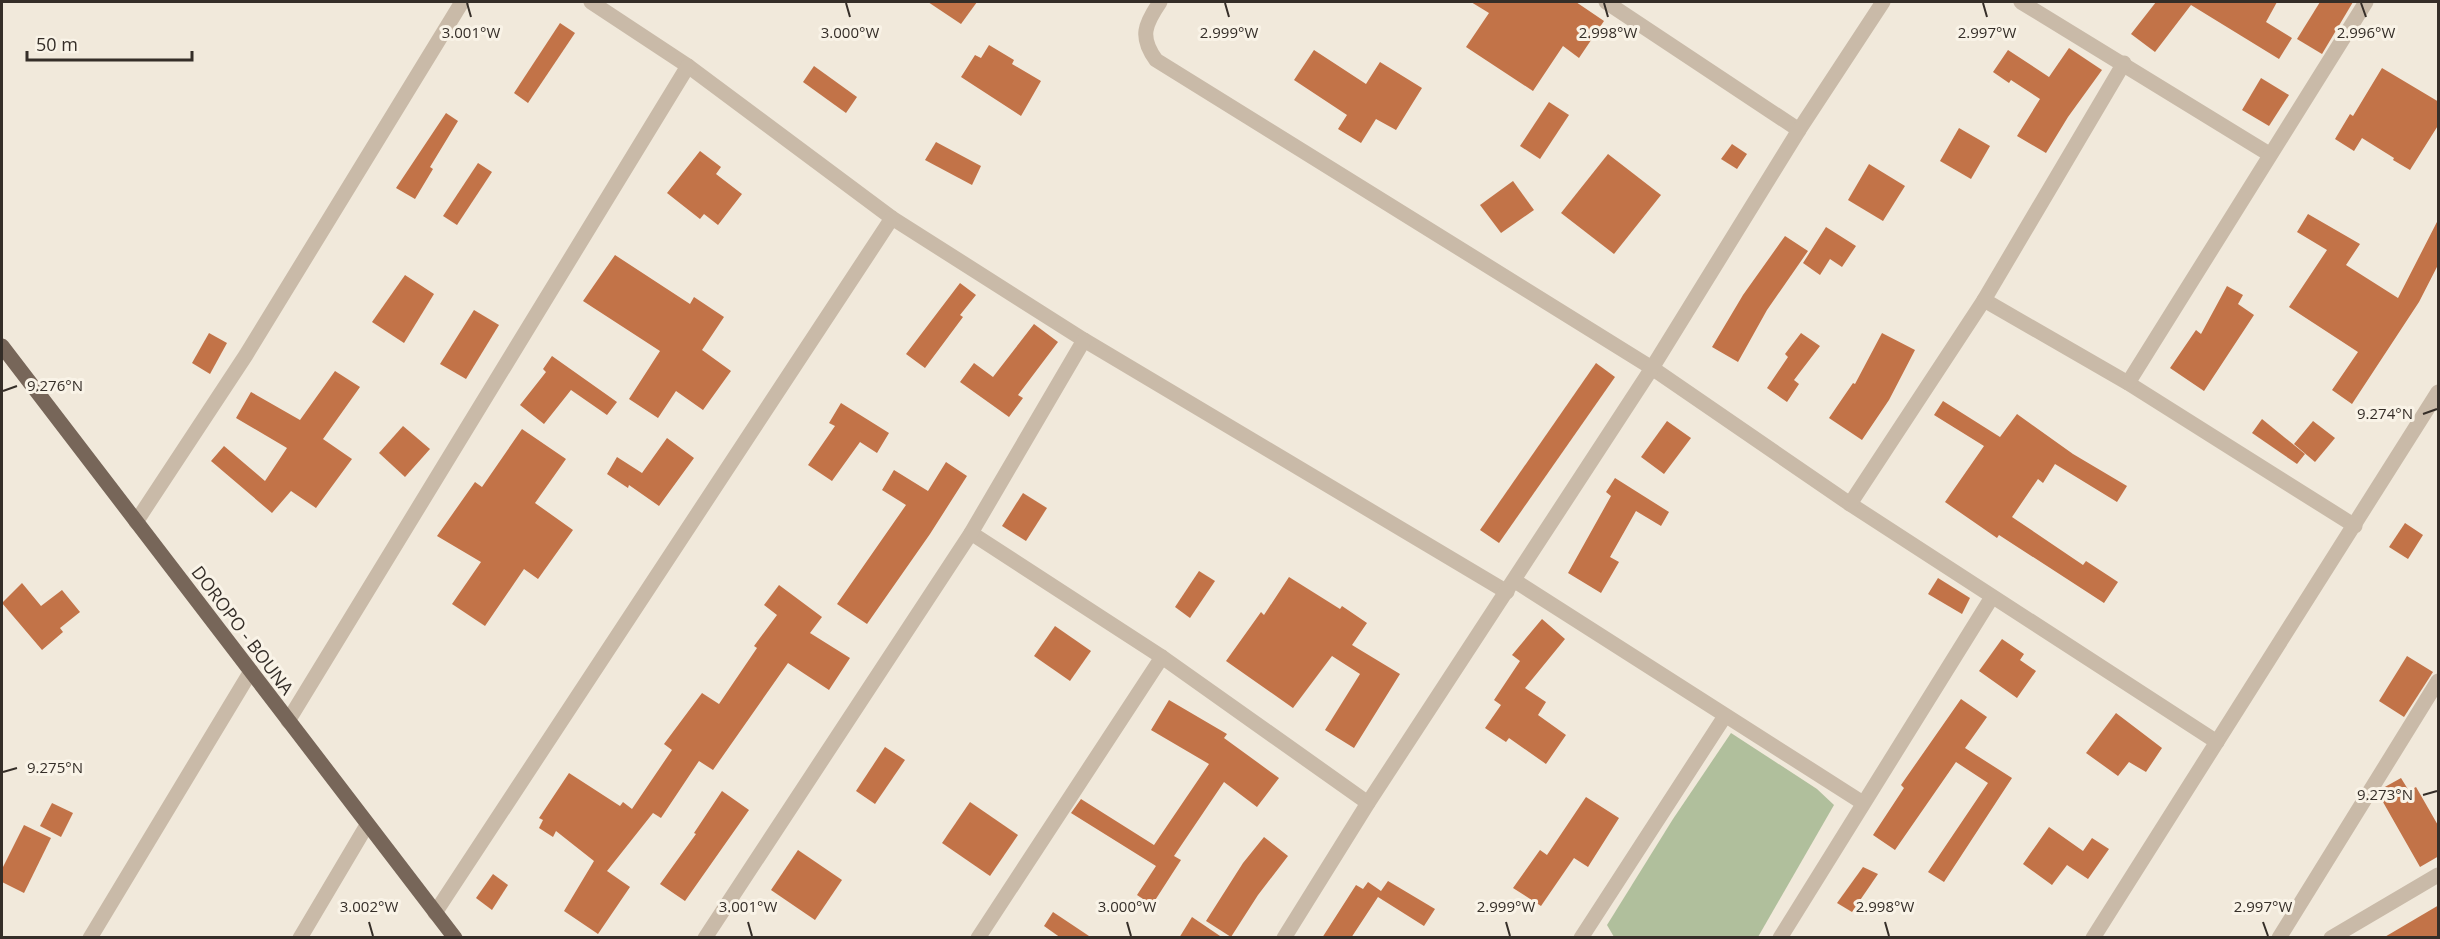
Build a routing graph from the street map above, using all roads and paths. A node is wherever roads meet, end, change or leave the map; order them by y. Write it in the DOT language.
graph roads {
  1 [pos="462,2"];
  2 [pos="591,2"];
  3 [pos="1160,2"];
  4 [pos="1606,2"];
  5 [pos="1883,2"];
  6 [pos="2021,2"];
  7 [pos="2366,2"];
  8 [pos="2124,63"];
  9 [pos="688,66"];
  10 [pos="1799,130"];
  11 [pos="2269,154"];
  12 [pos="892,218"];
  13 [pos="1984,300"];
  14 [pos="1084,340"];
  15 [pos="2,346"];
  16 [pos="1652,368"];
  17 [pos="2128,383"];
  18 [pos="2439,392"];
  19 [pos="1850,504"];
  20 [pos="136,522"];
  21 [pos="2355,526"];
  22 [pos="971,533"];
  23 [pos="1511,586"];
  24 [pos="1992,597"];
  25 [pos="1162,657"];
  26 [pos="250,671"];
  27 [pos="2439,681"];
  28 [pos="1725,716"];
  29 [pos="288,721"];
  30 [pos="2217,742"];
  31 [pos="1368,803"];
  32 [pos="1863,803"];
  33 [pos="367,825"];
  34 [pos="2439,875"];
  35 [pos="435,913"];
  36 [pos="1583,937"];
  37 [pos="90,938"];
  38 [pos="300,938"];
  39 [pos="455,938"];
  40 [pos="705,938"];
  41 [pos="978,938"];
  42 [pos="1284,938"];
  43 [pos="1780,938"];
  44 [pos="2093,938"];
  45 [pos="2279,938"];
  46 [pos="2331,938"];
  1 -- 20 [label="street"];
  2 -- 9 [label="street"];
  3 -- 16 [label="street"];
  4 -- 10 [label="street"];
  5 -- 10 [label="street"];
  6 -- 8 [label="street"];
  7 -- 11 [label="street"];
  8 -- 11 [label="street"];
  8 -- 13 [label="street"];
  9 -- 12 [label="street"];
  9 -- 29 [label="street"];
  10 -- 16 [label="street"];
  11 -- 17 [label="street"];
  12 -- 14 [label="street"];
  12 -- 35 [label="street"];
  13 -- 17 [label="street"];
  13 -- 19 [label="street"];
  14 -- 22 [label="street"];
  14 -- 23 [label="street"];
  15 -- 20 [label="main road, DOROPO - BOUNA"];
  16 -- 19 [label="street"];
  16 -- 23 [label="street"];
  17 -- 21 [label="street"];
  18 -- 21 [label="street"];
  19 -- 24 [label="street"];
  20 -- 26 [label="main road, DOROPO - BOUNA"];
  21 -- 30 [label="street"];
  22 -- 25 [label="street"];
  22 -- 40 [label="street"];
  23 -- 28 [label="street"];
  23 -- 31 [label="street"];
  24 -- 30 [label="street"];
  24 -- 32 [label="street"];
  25 -- 31 [label="street"];
  25 -- 41 [label="street"];
  26 -- 29 [label="main road, DOROPO - BOUNA"];
  26 -- 37 [label="street"];
  27 -- 45 [label="street"];
  28 -- 32 [label="street"];
  28 -- 36 [label="street"];
  29 -- 33 [label="main road, DOROPO - BOUNA"];
  30 -- 44 [label="street"];
  31 -- 42 [label="street"];
  32 -- 43 [label="street"];
  33 -- 35 [label="main road, DOROPO - BOUNA"];
  33 -- 38 [label="street"];
  34 -- 46 [label="street"];
  35 -- 39 [label="main road, DOROPO - BOUNA"];
}
